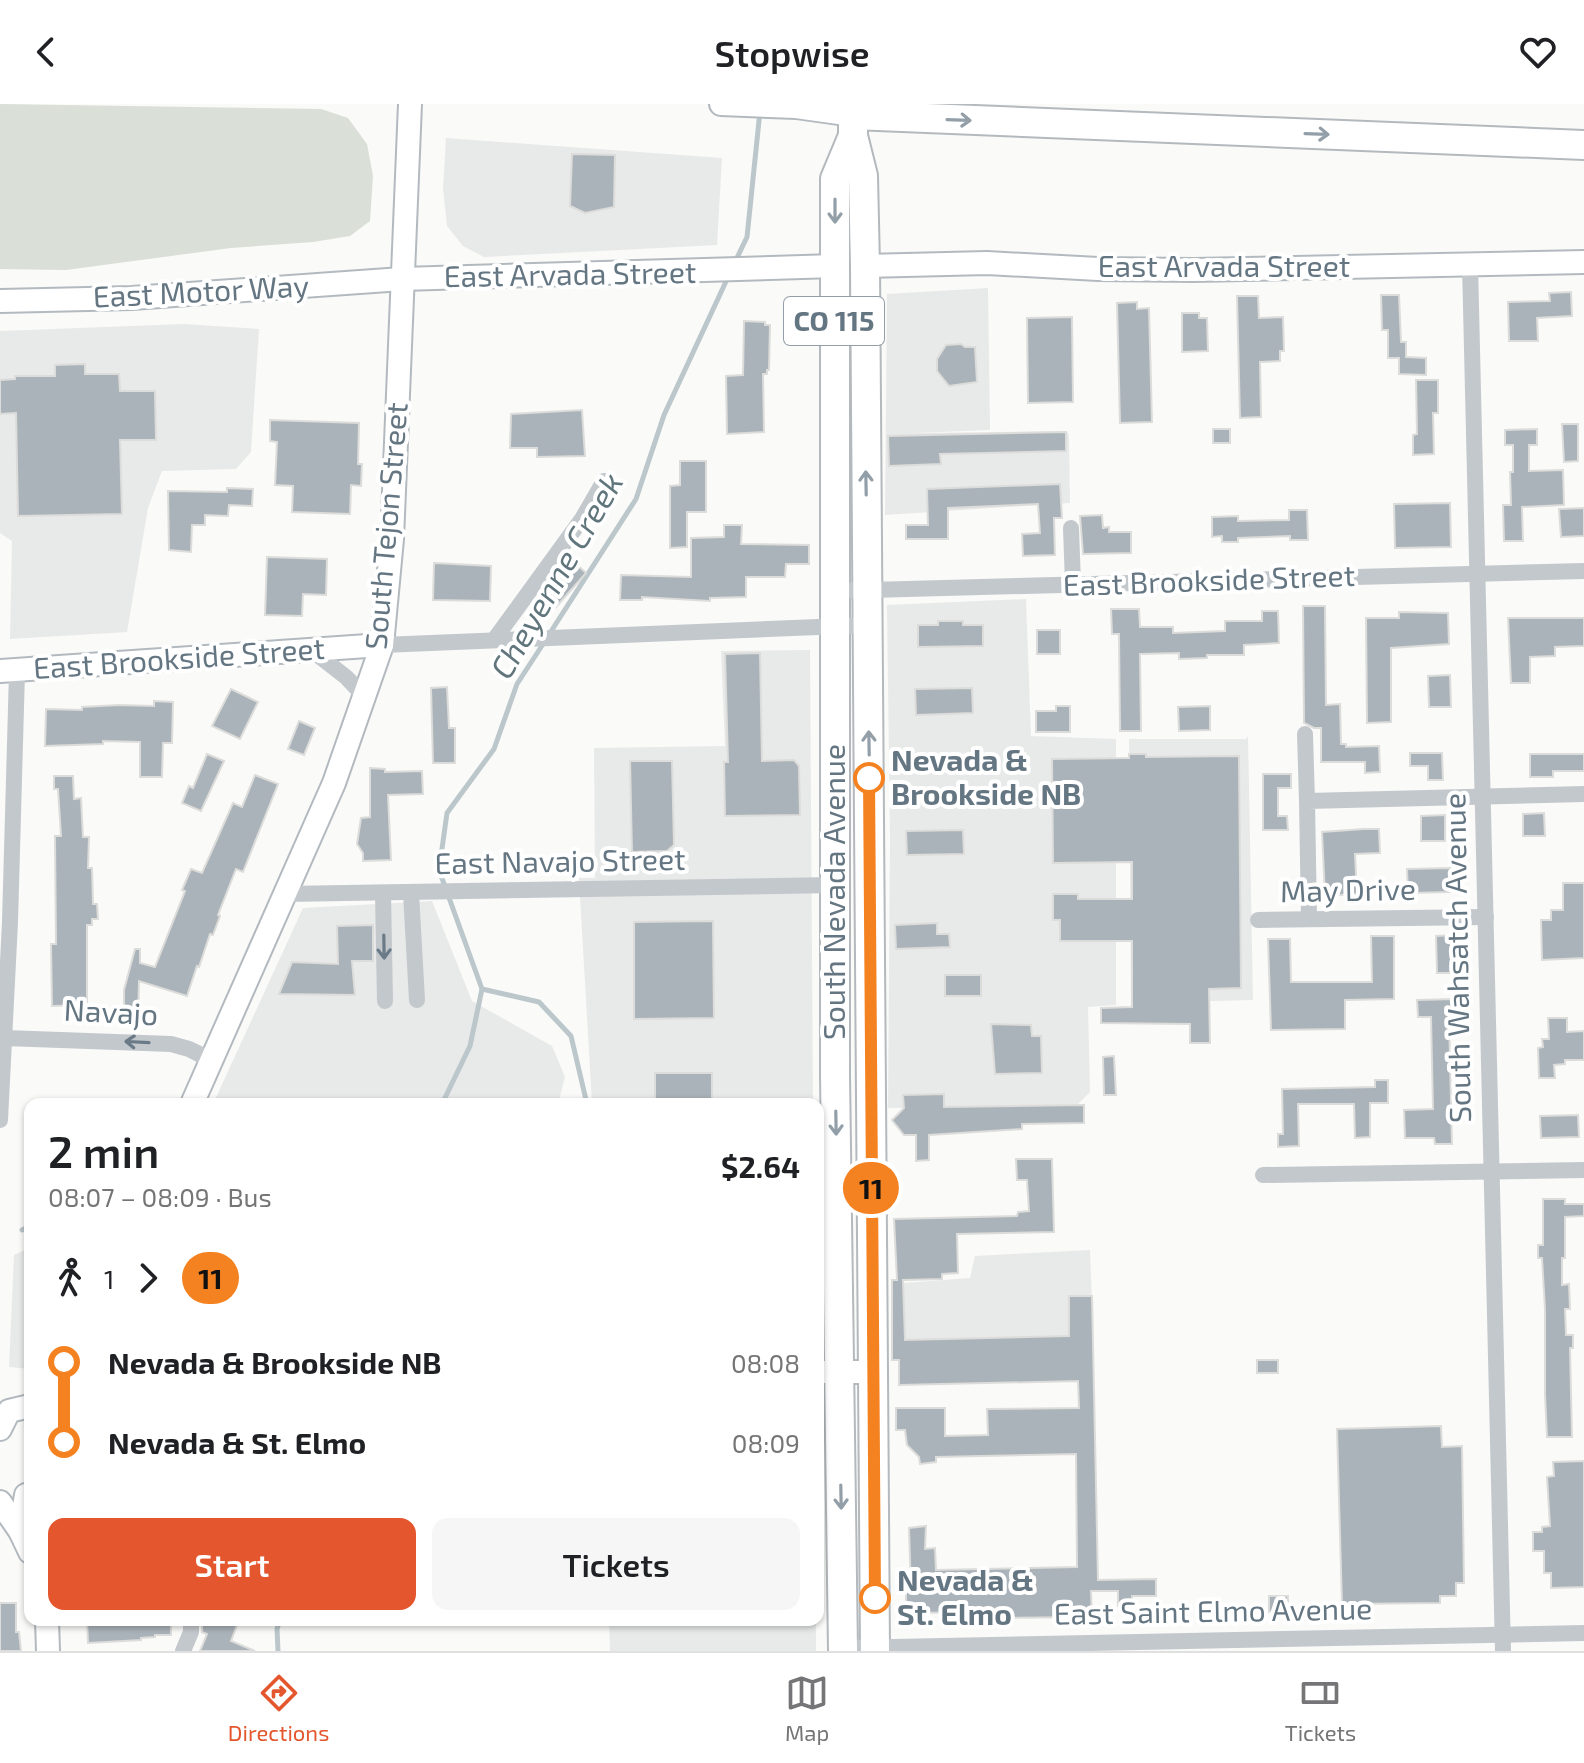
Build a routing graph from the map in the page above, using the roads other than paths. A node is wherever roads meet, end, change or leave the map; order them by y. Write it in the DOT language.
graph roads {
  1 [pos="410,104"];
  2 [pos="721,104"];
  3 [pos="993,104"];
  4 [pos="853,118"];
  5 [pos="1239,131"];
  6 [pos="1584,145"];
  7 [pos="1584,262"];
  8 [pos="1470,265"];
  9 [pos="835,266"];
  10 [pos="865,266"];
  11 [pos="402,279"];
  12 [pos="0,301"];
  13 [pos="604,481"];
  14 [pos="1071,528"];
  15 [pos="1584,571"];
  16 [pos="1477,574"];
  17 [pos="1073,584"];
  18 [pos="833,591"];
  19 [pos="867,591"];
  20 [pos="867,625"];
  21 [pos="834,626"];
  22 [pos="494,640"];
  23 [pos="382,645"];
  24 [pos="310,649"];
  25 [pos="9,672"];
  26 [pos="365,697"];
  27 [pos="1305,734"];
  28 [pos="835,775"];
  29 [pos="1584,794"];
  30 [pos="1482,796"];
  31 [pos="1307,801"];
  32 [pos="870,866"];
  33 [pos="835,885"];
  34 [pos="383,893"];
  35 [pos="411,893"];
  36 [pos="285,894"];
  37 [pos="1486,917"];
  38 [pos="1309,919"];
  39 [pos="1258,920"];
  40 [pos="5,922"];
  41 [pos="871,973"];
  42 [pos="417,1000"];
  43 [pos="385,1001"];
  44 [pos="5,1038"];
  45 [pos="211,1060"];
  46 [pos="195,1098"];
  47 [pos="0,1120"];
  48 [pos="1491,1170"];
  49 [pos="1584,1170"];
  50 [pos="1263,1175"];
  51 [pos="828,1372"];
  52 [pos="872,1372"];
  53 [pos="24,1406"];
  54 [pos="2,1415"];
  55 [pos="24,1495"];
  56 [pos="0,1502"];
  57 [pos="24,1512"];
  58 [pos="20,1531"];
  59 [pos="24,1539"];
  60 [pos="47,1626"];
  61 [pos="191,1626"];
  62 [pos="1584,1633"];
  63 [pos="1502,1643"];
  64 [pos="875,1649"];
  65 [pos="843,1650"];
  66 [pos="48,1651"];
  67 [pos="183,1651"];
  1 -- 11 [label="street, South Tejon Street"];
  2 -- 4 [label="street"];
  3 -- 5 [label="highway"];
  4 -- 5 [label="highway, one-way"];
  4 -- 9 [label="highway, South Nevada Avenue / CO 115, one-way"];
  4 -- 10 [label="highway, South Nevada Avenue / CO 115"];
  5 -- 6 [label="highway, one-way"];
  7 -- 8 [label="street, East Arvada Street"];
  8 -- 10 [label="street, East Arvada Street"];
  8 -- 16 [label="street, South Wahsatch Avenue"];
  9 -- 11 [label="street, East Arvada Street"];
  9 -- 18 [label="highway, South Nevada Avenue / CO 115"];
  19 -- 10 [label="highway, South Nevada Avenue / CO 115, one-way"];
  11 -- 12 [label="street, East Motor Way"];
  11 -- 23 [label="street, South Tejon Street"];
  13 -- 22 [label="street"];
  14 -- 17 [label="street"];
  15 -- 16 [label="street, East Brookside Street"];
  16 -- 17 [label="street, East Brookside Street"];
  16 -- 30 [label="street, South Wahsatch Avenue"];
  17 -- 19 [label="street, East Brookside Street"];
  18 -- 19 [label="street, East Brookside Street"];
  18 -- 21 [label="highway, South Nevada Avenue / CO 115"];
  19 -- 20 [label="highway, South Nevada Avenue / CO 115"];
  20 -- 21 [label="street, East Brookside Street"];
  32 -- 20 [label="highway, South Nevada Avenue / CO 115, one-way"];
  21 -- 22 [label="street, East Brookside Street"];
  21 -- 28 [label="highway, South Nevada Avenue / CO 115"];
  22 -- 23 [label="street, East Brookside Street"];
  23 -- 24 [label="street, East Brookside Street"];
  23 -- 26 [label="street, South Tejon Street"];
  24 -- 25 [label="street, East Brookside Street"];
  24 -- 26 [label="street"];
  25 -- 40 [label="street"];
  26 -- 36 [label="street, South Tejon Street"];
  27 -- 31 [label="street"];
  28 -- 32 [label="highway"];
  28 -- 33 [label="highway, South Nevada Avenue / CO 115"];
  29 -- 30 [label="street"];
  30 -- 31 [label="street"];
  30 -- 37 [label="street, South Wahsatch Avenue"];
  31 -- 38 [label="street"];
  32 -- 41 [label="highway, South Nevada Avenue / CO 115"];
  33 -- 35 [label="street, East Navajo Street"];
  33 -- 41 [label="highway"];
  33 -- 51 [label="highway, South Nevada Avenue / CO 115, one-way"];
  34 -- 35 [label="street, East Navajo Street"];
  34 -- 36 [label="street, East Navajo Street"];
  34 -- 43 [label="street, one-way"];
  35 -- 42 [label="street"];
  36 -- 45 [label="street, South Tejon Street"];
  37 -- 38 [label="street, May Drive"];
  37 -- 48 [label="street, South Wahsatch Avenue"];
  38 -- 39 [label="street, May Drive"];
  40 -- 44 [label="street"];
  41 -- 52 [label="highway, South Nevada Avenue / CO 115"];
  45 -- 44 [label="street, Navajo, one-way"];
  44 -- 47 [label="street"];
  45 -- 46 [label="street, South Tejon Street"];
  48 -- 49 [label="street"];
  48 -- 50 [label="street"];
  48 -- 63 [label="street, South Wahsatch Avenue"];
  51 -- 52 [label="street"];
  51 -- 65 [label="highway, South Nevada Avenue / CO 115, one-way"];
  52 -- 64 [label="highway, South Nevada Avenue / CO 115"];
  53 -- 54 [label="street"];
  55 -- 56 [label="street"];
  56 -- 58 [label="street"];
  57 -- 58 [label="street"];
  58 -- 59 [label="street"];
  60 -- 66 [label="street"];
  61 -- 67 [label="street"];
  62 -- 63 [label="street, East Saint Elmo Avenue"];
  63 -- 64 [label="street, East Saint Elmo Avenue"];
  64 -- 65 [label="street, East Saint Elmo Avenue"];
}
